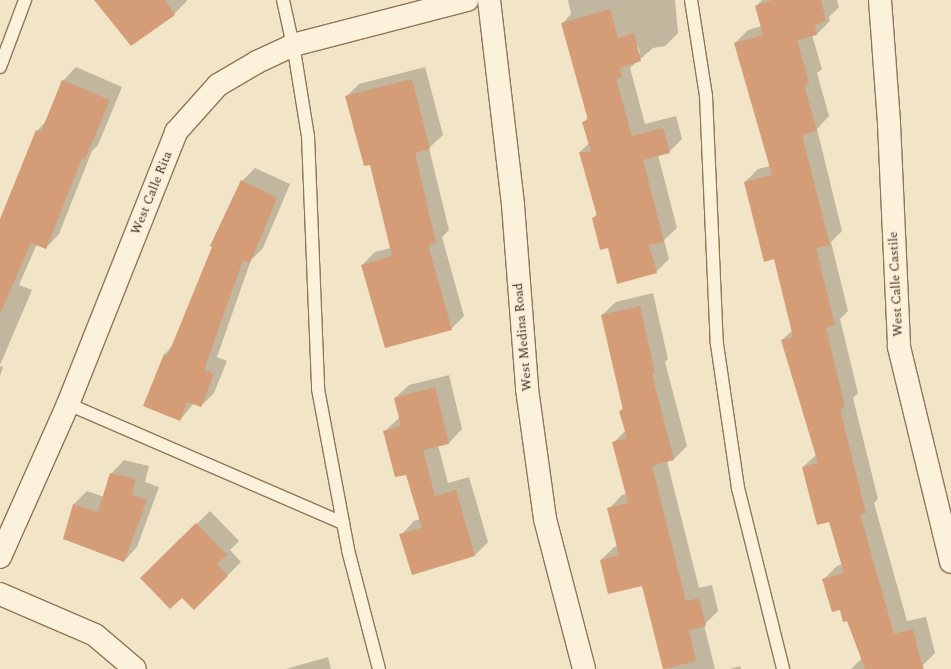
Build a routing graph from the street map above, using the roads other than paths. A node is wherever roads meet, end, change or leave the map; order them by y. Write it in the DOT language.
graph roads {
  1 [pos="25,0"];
  2 [pos="283,0"];
  3 [pos="467,0"];
  4 [pos="489,0"];
  5 [pos="691,0"];
  6 [pos="880,0"];
  7 [pos="293,45"];
  8 [pos="0,67"];
  9 [pos="68,404"];
  10 [pos="343,522"];
  11 [pos="0,557"];
  12 [pos="951,562"];
  13 [pos="0,594"];
  14 [pos="135,669"];
  15 [pos="379,669"];
  16 [pos="584,669"];
  17 [pos="784,669"];
  1 -- 8 [label="lane"];
  2 -- 7 [label="lane"];
  3 -- 7 [label="street, West Calle Rita"];
  4 -- 16 [label="street, West Medina Road"];
  5 -- 17 [label="lane"];
  6 -- 12 [label="street, West Calle Castile"];
  7 -- 9 [label="street, West Calle Rita"];
  7 -- 10 [label="lane"];
  9 -- 10 [label="lane"];
  9 -- 11 [label="street, West Calle Rita"];
  10 -- 15 [label="lane"];
  13 -- 14 [label="street"];
}
